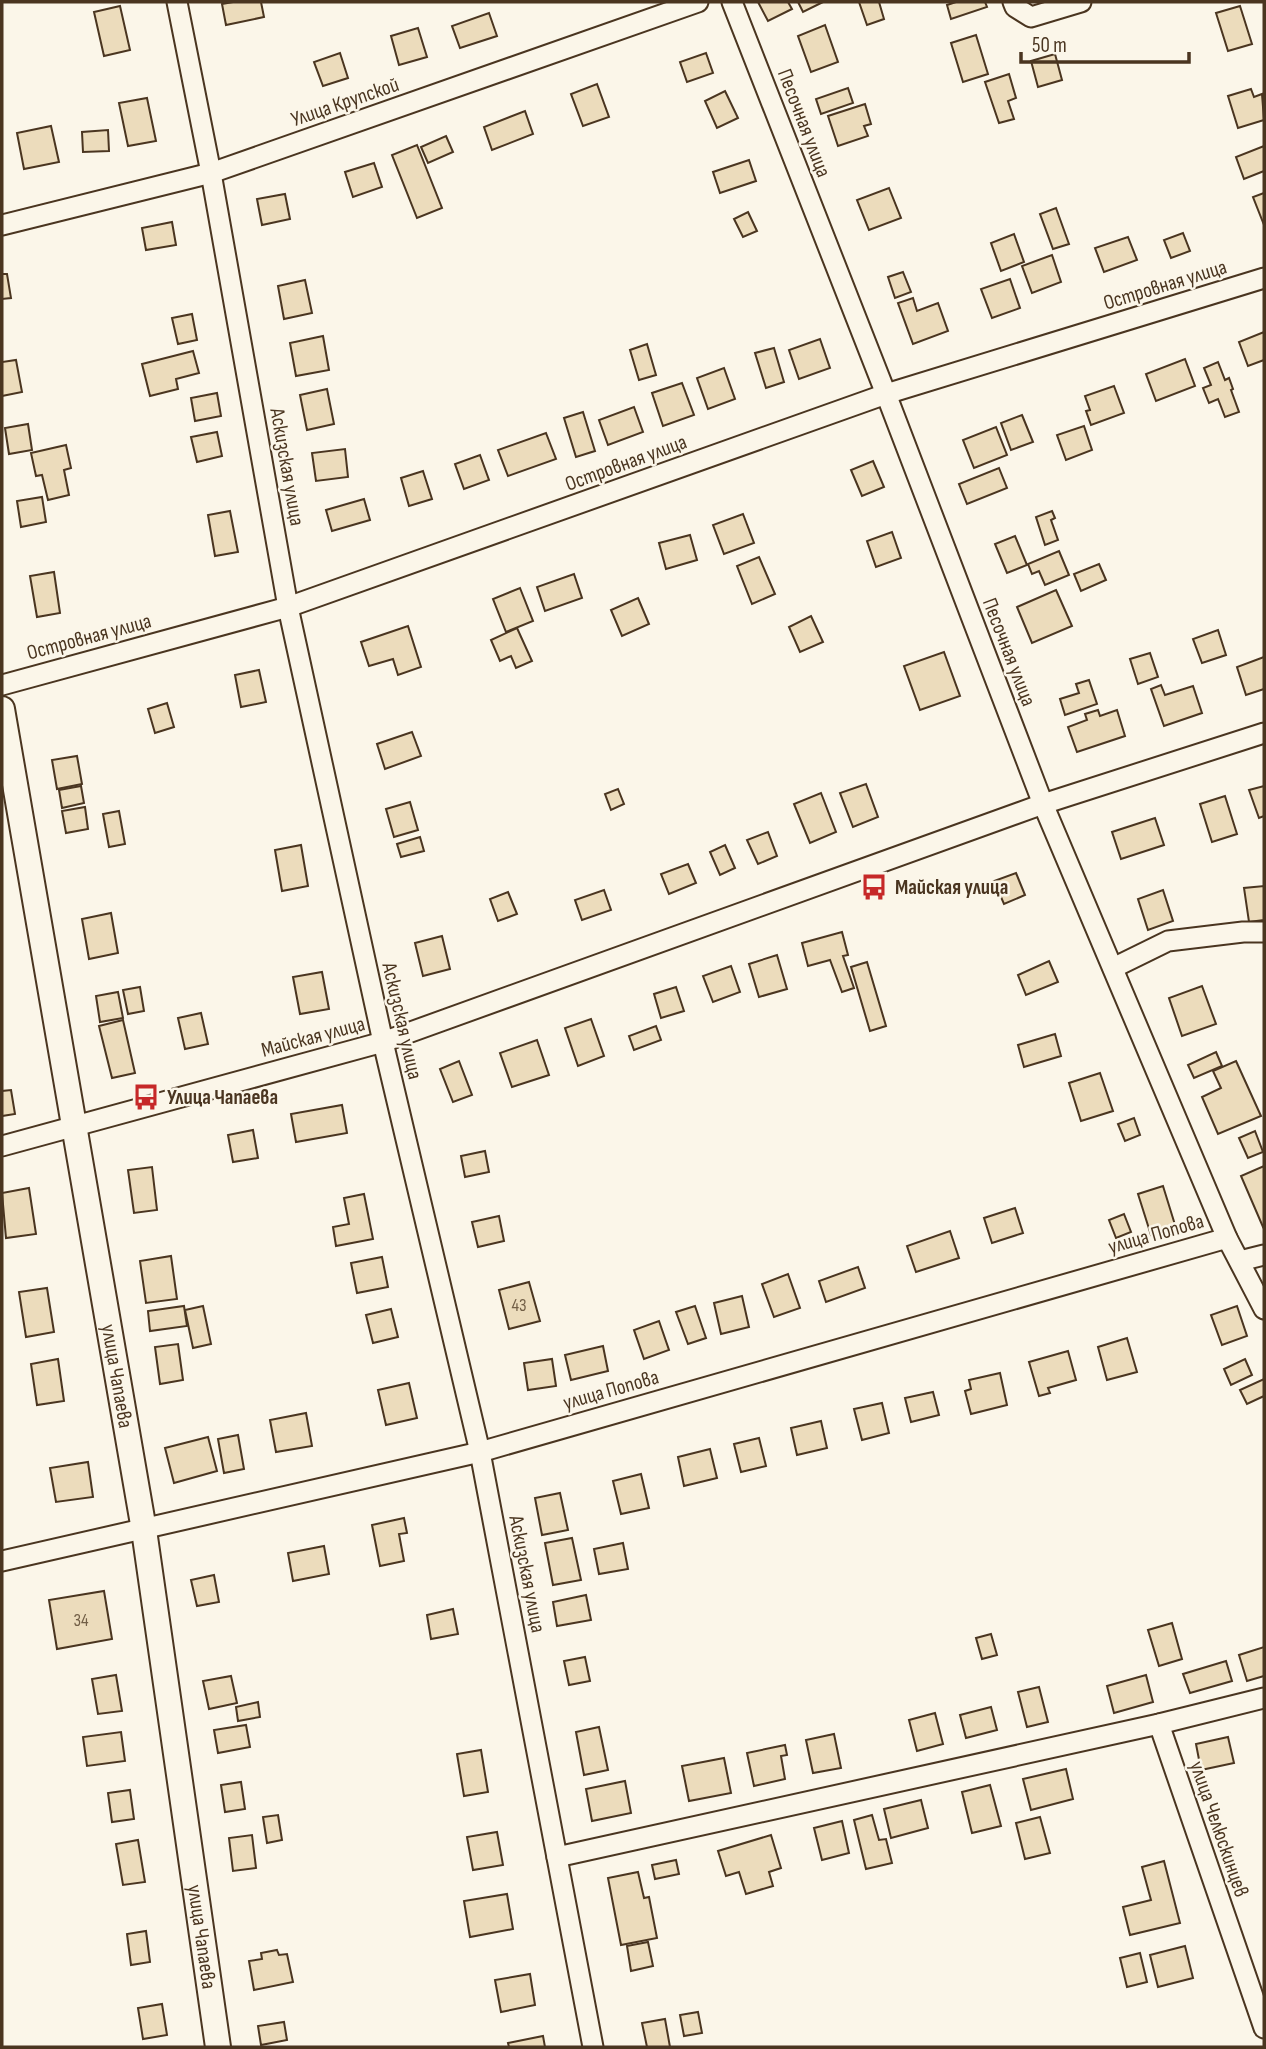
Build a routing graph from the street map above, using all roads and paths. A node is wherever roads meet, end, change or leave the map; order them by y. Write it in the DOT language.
graph roads {
  1 [pos="177,2"];
  2 [pos="698,2"];
  3 [pos="732,2"];
  4 [pos="1081,2"];
  5 [pos="1014,5"];
  6 [pos="211,173"];
  7 [pos="2,225"];
  8 [pos="1264,278"];
  9 [pos="886,394"];
  10 [pos="288,607"];
  11 [pos="2,685"];
  12 [pos="2,709"];
  13 [pos="1264,733"];
  14 [pos="1043,804"];
  15 [pos="1264,932"];
  16 [pos="1113,968"];
  17 [pos="383,1042"];
  18 [pos="74,1125"];
  19 [pos="2,1146"];
  20 [pos="1227,1238"];
  21 [pos="1264,1255"];
  22 [pos="1240,1261"];
  23 [pos="1264,1309"];
  24 [pos="480,1452"];
  25 [pos="144,1530"];
  26 [pos="2,1560"];
  27 [pos="1264,1698"];
  28 [pos="1159,1724"];
  29 [pos="558,1857"];
  30 [pos="1264,2028"];
  31 [pos="218,2047"];
  32 [pos="593,2047"];
  1 -- 6 [label="street, Аскизская улица"];
  2 -- 6 [label="street, Улица Крупской"];
  3 -- 9 [label="street, Песочная улица"];
  4 -- 5 [label="street"];
  6 -- 7 [label="street, Улица Крупской"];
  6 -- 10 [label="street, Аскизская улица"];
  8 -- 9 [label="street, Островная улица"];
  9 -- 10 [label="street, Островная улица"];
  9 -- 14 [label="street, Песочная улица"];
  10 -- 11 [label="street, Островная улица"];
  10 -- 17 [label="street, Аскизская улица"];
  12 -- 18 [label="street, улица Чапаева"];
  13 -- 14 [label="street, Майская улица"];
  14 -- 16 [label="street, Песочная улица"];
  14 -- 17 [label="street, Майская улица"];
  15 -- 16 [label="street"];
  16 -- 20 [label="street, Песочная улица"];
  17 -- 18 [label="street, Майская улица"];
  17 -- 24 [label="street, Аскизская улица"];
  18 -- 19 [label="street, Майская улица"];
  18 -- 25 [label="street, улица Чапаева"];
  20 -- 22 [label="street, Песочная улица"];
  20 -- 24 [label="street, улица Попова"];
  21 -- 22 [label="street"];
  22 -- 23 [label="street, Песочная улица"];
  24 -- 25 [label="street, улица Попова"];
  24 -- 29 [label="street, Аскизская улица"];
  25 -- 26 [label="street, улица Попова"];
  25 -- 31 [label="street, улица Чапаева"];
  27 -- 28 [label="street"];
  28 -- 29 [label="street"];
  28 -- 30 [label="street, улица Челюскинцев"];
  29 -- 32 [label="street, Аскизская улица"];
}
